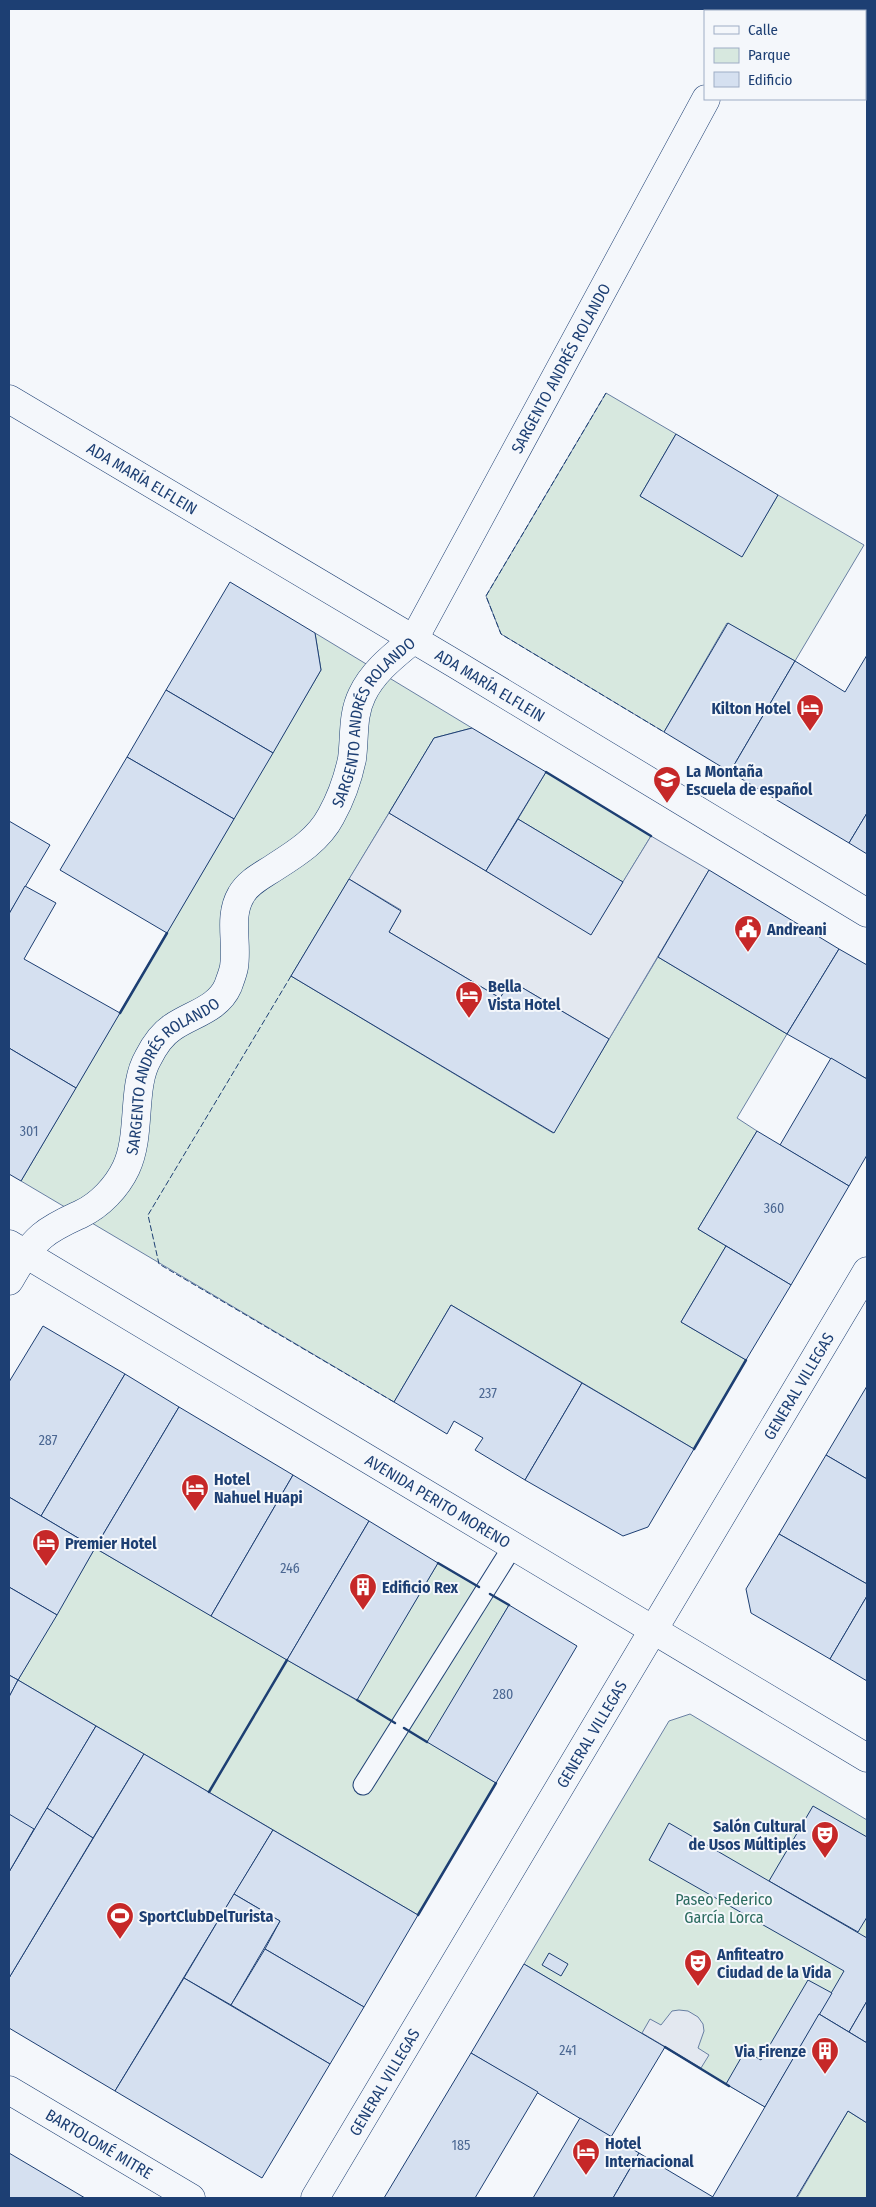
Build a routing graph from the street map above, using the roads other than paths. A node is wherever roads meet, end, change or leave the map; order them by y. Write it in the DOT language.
graph roads {
  1 [pos="705,100"];
  2 [pos="9,399"];
  3 [pos="414,639"];
  4 [pos="867,913"];
  5 [pos="17,1249"];
  6 [pos="867,1271"];
  7 [pos="9,1281"];
  8 [pos="513,1546"];
  9 [pos="654,1630"];
  10 [pos="867,1758"];
  11 [pos="363,1786"];
  12 [pos="9,2090"];
  13 [pos="191,2198"];
  14 [pos="315,2198"];
  1 -- 3 [label="street, SARGENTO ANDRÉS ROLANDO"];
  2 -- 3 [label="street, ADA MARÍA ELFLEIN"];
  3 -- 4 [label="street, ADA MARÍA ELFLEIN"];
  3 -- 5 [label="street, SARGENTO ANDRÉS ROLANDO"];
  5 -- 7 [label="street, SARGENTO ANDRÉS ROLANDO"];
  5 -- 8 [label="street, AVENIDA PERITO MORENO"];
  6 -- 9 [label="street, GENERAL VILLEGAS"];
  8 -- 9 [label="street, AVENIDA PERITO MORENO"];
  8 -- 11 [label="lane"];
  9 -- 10 [label="street, AVENIDA PERITO MORENO"];
  9 -- 14 [label="street, GENERAL VILLEGAS"];
  12 -- 13 [label="street, BARTOLOMÉ MITRE"];
}
